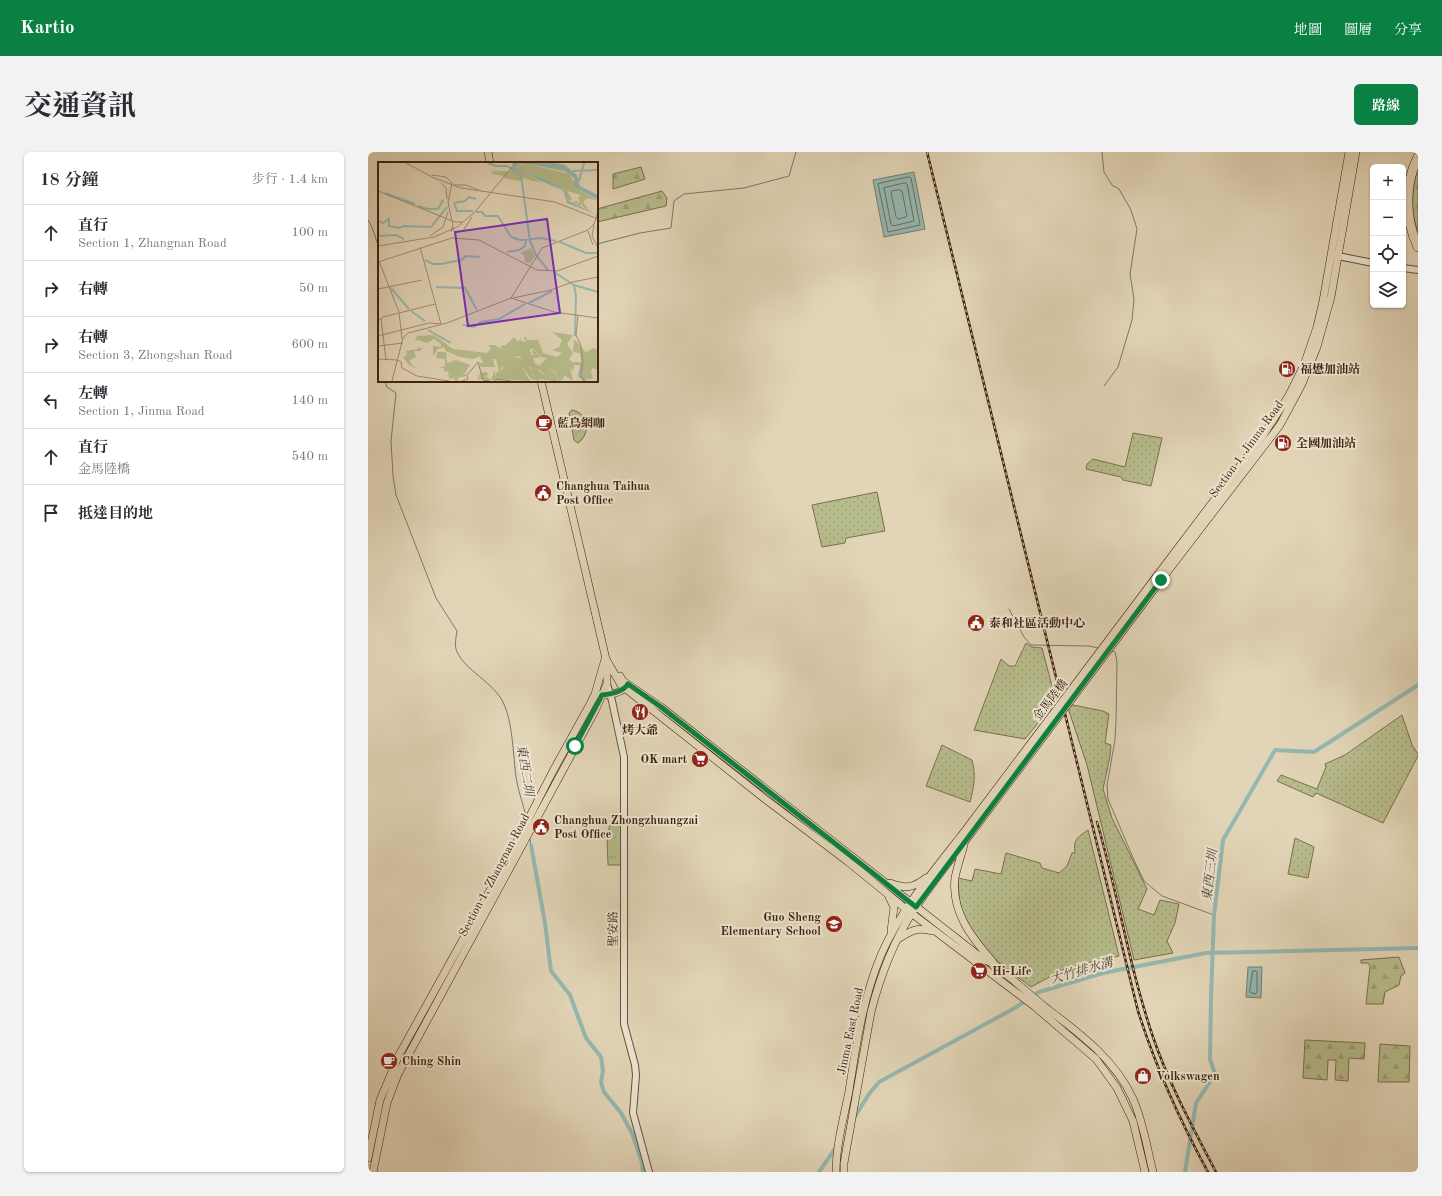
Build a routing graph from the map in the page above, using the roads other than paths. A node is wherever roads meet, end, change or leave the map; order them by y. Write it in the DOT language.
graph roads {
  1 [pos="488,152"];
  2 [pos="1349,152"];
  3 [pos="1356,152"];
  4 [pos="1418,157"];
  5 [pos="490,162"];
  6 [pos="1418,247"];
  7 [pos="1335,254"];
  8 [pos="1370,262"];
  9 [pos="1406,268"];
  10 [pos="1418,270"];
  11 [pos="541,382"];
  12 [pos="1159,579"];
  13 [pos="606,659"];
  14 [pos="624,685"];
  15 [pos="605,691"];
  16 [pos="963,838"];
  17 [pos="934,871"];
  18 [pos="882,880"];
  19 [pos="883,890"];
  20 [pos="911,908"];
  21 [pos="936,931"];
  22 [pos="894,938"];
  23 [pos="994,964"];
  24 [pos="1018,989"];
  25 [pos="1036,1003"];
  26 [pos="368,1158"];
  27 [pos="373,1172"];
  28 [pos="649,1172"];
  29 [pos="836,1172"];
  30 [pos="844,1172"];
  31 [pos="1145,1172"];
  32 [pos="1153,1172"];
  1 -- 5 [label="main road"];
  2 -- 7 [label="main road, Section 1, Jinma Road"];
  3 -- 7 [label="main road, Section 1, Jinma Road"];
  4 -- 6 [label="highway"];
  7 -- 8 [label="street"];
  7 -- 12 [label="main road, Section 1, Jinma Road"];
  9 -- 10 [label="street"];
  11 -- 13 [label="main road"];
  12 -- 16 [label="main road, 金馬陸橋, bridge"];
  13 -- 14 [label="main road"];
  13 -- 15 [label="main road, Section 1, Zhangnan Road"];
  13 -- 15 [label="main road, Section 1, Zhangnan Road"];
  14 -- 15 [label="main road"];
  14 -- 18 [label="main road"];
  14 -- 19 [label="main road"];
  15 -- 26 [label="main road, Section 1, Zhangnan Road"];
  15 -- 27 [label="main road, Section 1, Zhangnan Road"];
  15 -- 28 [label="street, 聖安路"];
  16 -- 17 [label="main road"];
  16 -- 20 [label="main road"];
  16 -- 23 [label="main road"];
  17 -- 18 [label="main road"];
  17 -- 20 [label="main road"];
  18 -- 20 [label="main road"];
  19 -- 20 [label="main road"];
  19 -- 22 [label="main road"];
  20 -- 21 [label="main road"];
  20 -- 22 [label="main road, Jinma East Road"];
  20 -- 23 [label="main road"];
  21 -- 22 [label="main road"];
  21 -- 24 [label="main road"];
  22 -- 29 [label="main road, Jinma East Road"];
  22 -- 30 [label="main road, Jinma East Road"];
  23 -- 24 [label="main road"];
  24 -- 25 [label="main road"];
  25 -- 31 [label="main road"];
  25 -- 32 [label="main road"];
}
